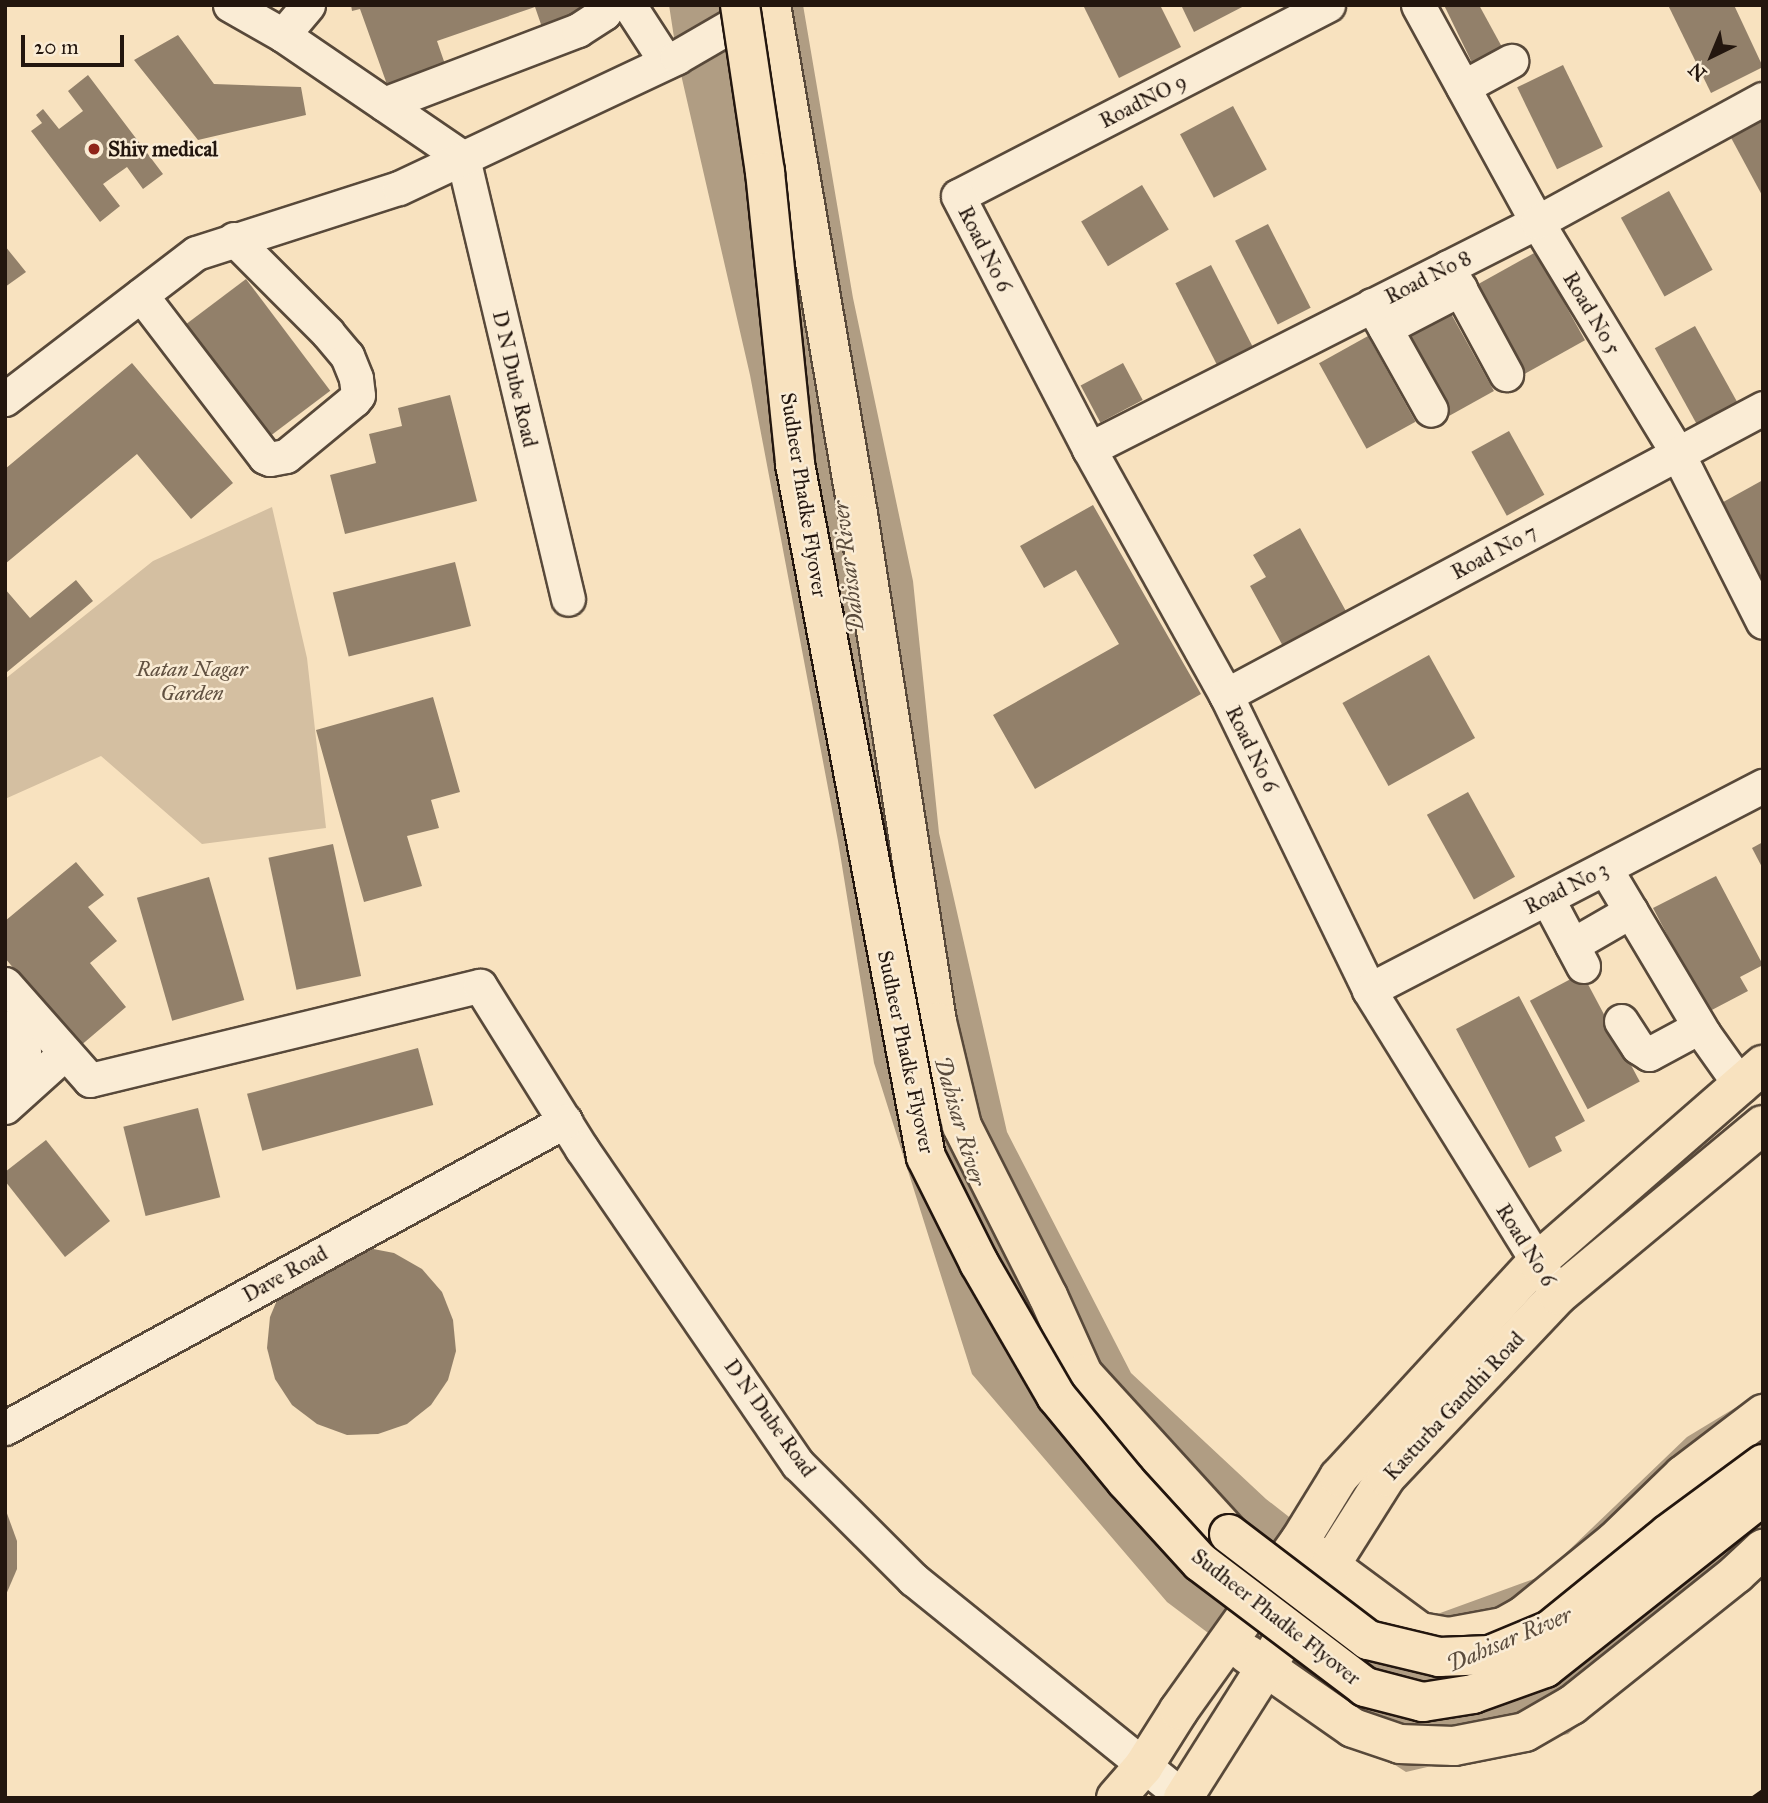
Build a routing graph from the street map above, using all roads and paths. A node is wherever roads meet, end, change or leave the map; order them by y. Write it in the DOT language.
graph roads {
  1 [pos="230,5"];
  2 [pos="308,5"];
  3 [pos="610,5"];
  4 [pos="629,5"];
  5 [pos="740,5"];
  6 [pos="769,5"];
  7 [pos="1328,5"];
  8 [pos="1434,17"];
  9 [pos="283,35"];
  10 [pos="671,59"];
  11 [pos="1511,61"];
  12 [pos="1463,71"];
  13 [pos="1763,99"];
  14 [pos="384,104"];
  15 [pos="463,158"];
  16 [pos="958,196"];
  17 [pos="1537,222"];
  18 [pos="234,239"];
  19 [pos="1454,278"];
  20 [pos="141,295"];
  21 [pos="1378,317"];
  22 [pos="1506,374"];
  23 [pos="5,399"];
  24 [pos="1763,408"];
  25 [pos="1431,410"];
  26 [pos="1089,449"];
  27 [pos="1678,454"];
  28 [pos="568,599"];
  29 [pos="1763,622"];
  30 [pos="1226,695"];
  31 [pos="1763,786"];
  32 [pos="1605,868"];
  33 [pos="1547,898"];
  34 [pos="1631,911"];
  35 [pos="5,984"];
  36 [pos="1369,990"];
  37 [pos="1621,1021"];
  38 [pos="5,1027"];
  39 [pos="1699,1027"];
  40 [pos="65,1053"];
  41 [pos="5,1075"];
  42 [pos="1739,1086"];
  43 [pos="5,1107"];
  44 [pos="565,1121"];
  45 [pos="1751,1136"];
  46 [pos="1537,1262"];
  47 [pos="1558,1295"];
  48 [pos="1763,1414"];
  49 [pos="5,1428"];
  50 [pos="1763,1464"];
  51 [pos="1763,1496"];
  52 [pos="1299,1542"];
  53 [pos="1763,1549"];
  54 [pos="1330,1566"];
  55 [pos="1229,1640"];
  56 [pos="1266,1668"];
  57 [pos="1143,1766"];
  58 [pos="1116,1798"];
  59 [pos="1183,1798"];
  1 -- 9 [label="street"];
  2 -- 9 [label="street"];
  3 -- 14 [label="street"];
  4 -- 10 [label="street"];
  5 -- 51 [label="main road, Sudheer Phadke Flyover, bridge"];
  6 -- 10 [label="street"];
  6 -- 50 [label="main road, Sudheer Phadke Flyover, bridge"];
  7 -- 16 [label="street, RoadNO 9"];
  8 -- 12 [label="street, Road No 5"];
  9 -- 14 [label="street"];
  10 -- 15 [label="street"];
  11 -- 12 [label="street"];
  12 -- 17 [label="street, Road No 5"];
  13 -- 17 [label="street, Road No 8"];
  14 -- 15 [label="street"];
  15 -- 18 [label="street"];
  15 -- 28 [label="street, D N Dube Road"];
  16 -- 26 [label="street, Road No 6"];
  17 -- 19 [label="street, Road No 8"];
  17 -- 27 [label="street, Road No 5"];
  18 -- 20 [label="street"];
  18 -- 20 [label="street"];
  19 -- 21 [label="street, Road No 8"];
  19 -- 22 [label="street"];
  20 -- 23 [label="street"];
  21 -- 25 [label="street"];
  21 -- 26 [label="street, Road No 8"];
  24 -- 27 [label="street, Road No 7"];
  26 -- 30 [label="street, Road No 6"];
  27 -- 29 [label="street, Road No 5"];
  27 -- 30 [label="street, Road No 7"];
  30 -- 36 [label="street, Road No 6"];
  31 -- 32 [label="street, Road No 3"];
  32 -- 33 [label="street, Road No 3"];
  32 -- 34 [label="street"];
  33 -- 34 [label="street"];
  33 -- 36 [label="street, Road No 3"];
  34 -- 39 [label="street"];
  35 -- 40 [label="street"];
  36 -- 46 [label="street, Road No 6"];
  37 -- 39 [label="street"];
  38 -- 41 [label="street"];
  39 -- 42 [label="street"];
  40 -- 43 [label="street"];
  40 -- 44 [label="street, D N Dube Road"];
  42 -- 45 [label="main road"];
  42 -- 46 [label="main road, Kasturba Gandhi Road"];
  44 -- 49 [label="street, Dave Road"];
  44 -- 57 [label="street, D N Dube Road"];
  45 -- 47 [label="main road, Kasturba Gandhi Road"];
  46 -- 47 [label="street, Road No 6"];
  46 -- 52 [label="main road, Kasturba Gandhi Road"];
  47 -- 54 [label="main road, Kasturba Gandhi Road"];
  48 -- 54 [label="main road"];
  52 -- 54 [label="main road"];
  52 -- 55 [label="main road, Kasturba Gandhi Road, bridge"];
  53 -- 56 [label="main road"];
  54 -- 56 [label="main road, Kasturba Gandhi Road, bridge"];
  55 -- 56 [label="main road"];
  55 -- 57 [label="main road, Kasturba Gandhi Road"];
  56 -- 59 [label="main road, Kasturba Gandhi Road"];
  57 -- 58 [label="main road, Kasturba Gandhi Road"];
  57 -- 59 [label="street, D N Dube Road"];
}
